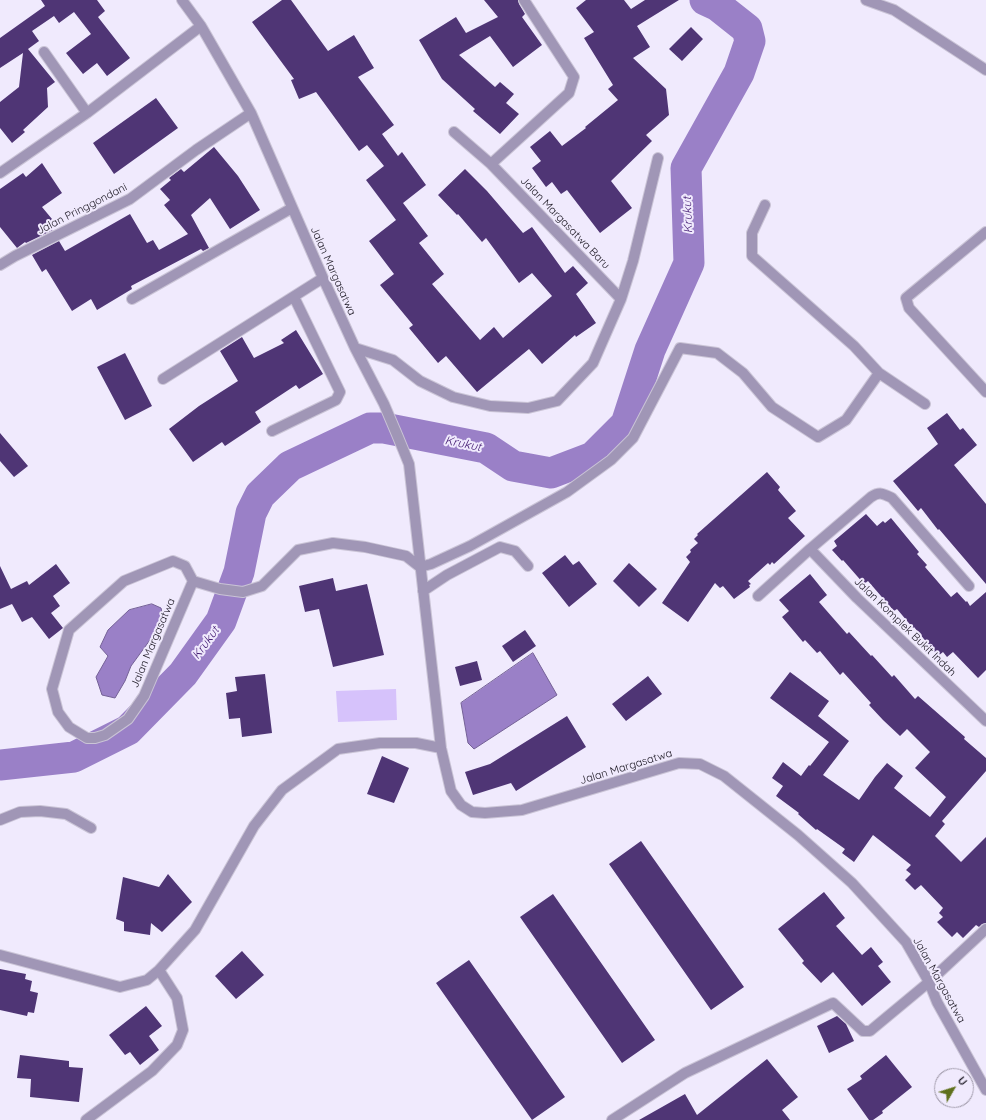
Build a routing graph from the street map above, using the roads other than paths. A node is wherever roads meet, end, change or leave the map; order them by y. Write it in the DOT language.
graph roads {
  1 [pos="182,0"];
  2 [pos="524,0"];
  3 [pos="866,0"];
  4 [pos="201,26"];
  5 [pos="44,52"];
  6 [pos="986,70"];
  7 [pos="86,112"];
  8 [pos="251,113"];
  9 [pos="454,132"];
  10 [pos="658,158"];
  11 [pos="491,164"];
  12 [pos="0,173"];
  13 [pos="765,205"];
  14 [pos="292,208"];
  15 [pos="986,234"];
  16 [pos="0,265"];
  17 [pos="322,278"];
  18 [pos="294,297"];
  19 [pos="132,299"];
  20 [pos="621,299"];
  21 [pos="355,348"];
  22 [pos="879,373"];
  23 [pos="162,379"];
  24 [pos="986,392"];
  25 [pos="925,404"];
  26 [pos="272,430"];
  27 [pos="810,548"];
  28 [pos="420,566"];
  29 [pos="528,566"];
  30 [pos="192,581"];
  31 [pos="969,586"];
  32 [pos="423,591"];
  33 [pos="758,596"];
  34 [pos="986,721"];
  35 [pos="441,748"];
  36 [pos="0,820"];
  37 [pos="91,828"];
  38 [pos="986,929"];
  39 [pos="0,955"];
  40 [pos="159,970"];
  41 [pos="929,982"];
  42 [pos="986,1090"];
  43 [pos="86,1120"];
  44 [pos="612,1120"];
  1 -- 4 [label="street, Jalan Margasatwa"];
  2 -- 11 [label="street"];
  3 -- 6 [label="street"];
  4 -- 7 [label="street"];
  4 -- 8 [label="street, Jalan Margasatwa"];
  5 -- 7 [label="street"];
  7 -- 12 [label="street"];
  8 -- 14 [label="street, Jalan Margasatwa"];
  8 -- 16 [label="street, Jalan Pringgondani"];
  9 -- 11 [label="street, Jalan Margasatwa Baru"];
  10 -- 20 [label="street"];
  11 -- 20 [label="street, Jalan Margasatwa Baru"];
  13 -- 22 [label="street"];
  14 -- 17 [label="street, Jalan Margasatwa"];
  14 -- 19 [label="street"];
  15 -- 24 [label="street"];
  17 -- 18 [label="street"];
  17 -- 21 [label="street, Jalan Margasatwa"];
  18 -- 23 [label="street"];
  18 -- 26 [label="street"];
  20 -- 21 [label="street"];
  21 -- 28 [label="street, Jalan Margasatwa"];
  22 -- 25 [label="street"];
  22 -- 28 [label="street"];
  27 -- 31 [label="street"];
  27 -- 33 [label="street"];
  27 -- 34 [label="street, Jalan Komplek Bukit Indah"];
  28 -- 30 [label="street"];
  28 -- 32 [label="street, Jalan Margasatwa"];
  29 -- 32 [label="street"];
  30 -- 30 [label="street, Jalan Margasatwa"];
  32 -- 35 [label="street, Jalan Margasatwa"];
  35 -- 40 [label="street"];
  35 -- 41 [label="street, Jalan Margasatwa"];
  36 -- 37 [label="street"];
  38 -- 41 [label="street"];
  39 -- 40 [label="street"];
  40 -- 43 [label="street"];
  41 -- 42 [label="street, Jalan Margasatwa"];
  41 -- 44 [label="street"];
}
